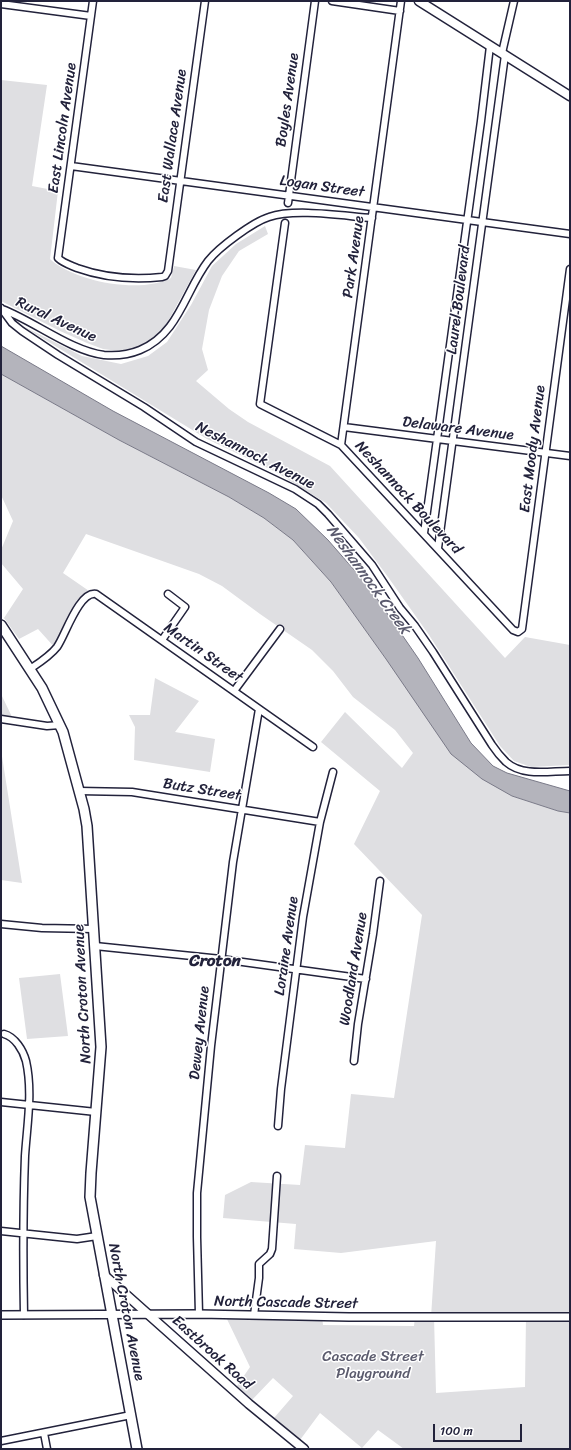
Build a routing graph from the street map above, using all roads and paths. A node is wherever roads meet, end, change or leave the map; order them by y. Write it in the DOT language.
graph roads {
  1 [pos="93,1"];
  2 [pos="204,1"];
  3 [pos="315,1"];
  4 [pos="332,1"];
  5 [pos="402,1"];
  6 [pos="419,1"];
  7 [pos="514,1"];
  8 [pos="1,4"];
  9 [pos="400,11"];
  10 [pos="91,16"];
  11 [pos="490,46"];
  12 [pos="504,54"];
  13 [pos="570,96"];
  14 [pos="71,166"];
  15 [pos="180,181"];
  16 [pos="289,195"];
  17 [pos="288,203"];
  18 [pos="374,207"];
  19 [pos="372,218"];
  20 [pos="467,220"];
  21 [pos="482,222"];
  22 [pos="285,223"];
  23 [pos="570,234"];
  24 [pos="570,269"];
  25 [pos="166,275"];
  26 [pos="2,309"];
  27 [pos="344,427"];
  28 [pos="437,440"];
  29 [pos="452,442"];
  30 [pos="341,445"];
  31 [pos="546,454"];
  32 [pos="570,456"];
  33 [pos="424,533"];
  34 [pos="438,548"];
  35 [pos="168,594"];
  36 [pos="1,625"];
  37 [pos="280,628"];
  38 [pos="520,631"];
  39 [pos="162,640"];
  40 [pos="30,670"];
  41 [pos="234,691"];
  42 [pos="259,709"];
  43 [pos="1,719"];
  44 [pos="60,725"];
  45 [pos="313,747"];
  46 [pos="570,771"];
  47 [pos="333,772"];
  48 [pos="79,791"];
  49 [pos="243,809"];
  50 [pos="320,822"];
  51 [pos="380,881"];
  52 [pos="1,924"];
  53 [pos="94,929"];
  54 [pos="95,946"];
  55 [pos="221,959"];
  56 [pos="297,969"];
  57 [pos="366,979"];
  58 [pos="4,1034"];
  59 [pos="354,1061"];
  60 [pos="1,1102"];
  61 [pos="29,1106"];
  62 [pos="96,1112"];
  63 [pos="278,1126"];
  64 [pos="277,1176"];
  65 [pos="1,1231"];
  66 [pos="24,1234"];
  67 [pos="97,1236"];
  68 [pos="104,1275"];
  69 [pos="199,1314"];
  70 [pos="1,1315"];
  71 [pos="24,1315"];
  72 [pos="112,1315"];
  73 [pos="149,1315"];
  74 [pos="254,1315"];
  75 [pos="570,1317"];
  76 [pos="131,1415"];
  77 [pos="44,1433"];
  78 [pos="1,1441"];
  79 [pos="48,1449"];
  80 [pos="137,1449"];
  81 [pos="304,1449"];
  1 -- 10 [label="street, East Lincoln Avenue"];
  2 -- 15 [label="street, East Wallace Avenue"];
  3 -- 16 [label="street, Boyles Avenue"];
  4 -- 9 [label="street"];
  5 -- 9 [label="street, Park Avenue"];
  6 -- 11 [label="main road"];
  7 -- 12 [label="street, Laurel Boulevard"];
  8 -- 10 [label="street"];
  9 -- 18 [label="street, Park Avenue"];
  10 -- 14 [label="street, East Lincoln Avenue"];
  11 -- 12 [label="main road"];
  11 -- 20 [label="street, Laurel Boulevard"];
  12 -- 13 [label="main road"];
  12 -- 21 [label="street, Laurel Boulevard"];
  14 -- 15 [label="street, Logan Street"];
  14 -- 25 [label="street, East Lincoln Avenue"];
  15 -- 16 [label="street, Logan Street"];
  15 -- 25 [label="street, East Wallace Avenue"];
  16 -- 17 [label="street, Boyles Avenue"];
  16 -- 18 [label="street, Logan Street"];
  18 -- 19 [label="street, Park Avenue"];
  18 -- 20 [label="street, Logan Street"];
  19 -- 26 [label="street, Rural Avenue"];
  19 -- 27 [label="street, Park Avenue"];
  20 -- 21 [label="street, Logan Street"];
  20 -- 28 [label="street, Laurel Boulevard"];
  21 -- 23 [label="street, Logan Street"];
  21 -- 29 [label="street, Laurel Boulevard"];
  22 -- 30 [label="street, Neshannock Boulevard"];
  24 -- 31 [label="street, East Moody Avenue"];
  26 -- 46 [label="street, Neshannock Avenue"];
  27 -- 28 [label="street, Delaware Avenue"];
  27 -- 30 [label="street, Park Avenue"];
  28 -- 29 [label="street, Delaware Avenue"];
  28 -- 33 [label="street, Laurel Boulevard"];
  29 -- 31 [label="street, Delaware Avenue"];
  29 -- 34 [label="street, Laurel Boulevard"];
  30 -- 33 [label="street, Neshannock Boulevard"];
  31 -- 32 [label="street, Delaware Avenue"];
  31 -- 38 [label="street, East Moody Avenue"];
  33 -- 34 [label="street, Neshannock Boulevard"];
  34 -- 38 [label="street, Neshannock Boulevard"];
  35 -- 39 [label="street"];
  36 -- 40 [label="main road, North Croton Avenue"];
  37 -- 41 [label="street"];
  39 -- 40 [label="street, Martin Street"];
  39 -- 41 [label="street, Martin Street"];
  40 -- 44 [label="main road, North Croton Avenue"];
  41 -- 42 [label="street, Martin Street"];
  42 -- 45 [label="street, Martin Street"];
  42 -- 49 [label="street, Dewey Avenue"];
  43 -- 44 [label="street"];
  44 -- 48 [label="main road, North Croton Avenue"];
  47 -- 50 [label="street, Loraine Avenue"];
  48 -- 49 [label="street, Butz Street"];
  48 -- 53 [label="main road, North Croton Avenue"];
  49 -- 50 [label="street, Butz Street"];
  49 -- 55 [label="street, Dewey Avenue"];
  50 -- 56 [label="street, Loraine Avenue"];
  51 -- 57 [label="street, Woodland Avenue"];
  52 -- 53 [label="street"];
  53 -- 54 [label="main road, North Croton Avenue"];
  54 -- 55 [label="street"];
  54 -- 62 [label="main road, North Croton Avenue"];
  55 -- 56 [label="street"];
  55 -- 69 [label="street, Dewey Avenue"];
  56 -- 57 [label="street"];
  56 -- 63 [label="street, Loraine Avenue"];
  57 -- 59 [label="street, Woodland Avenue"];
  58 -- 61 [label="street"];
  60 -- 61 [label="street"];
  61 -- 62 [label="street"];
  61 -- 66 [label="street"];
  62 -- 67 [label="main road, North Croton Avenue"];
  64 -- 74 [label="street"];
  65 -- 66 [label="street"];
  66 -- 67 [label="street"];
  66 -- 71 [label="street"];
  67 -- 68 [label="main road, North Croton Avenue"];
  68 -- 72 [label="main road, North Croton Avenue"];
  68 -- 73 [label="main road, Eastbrook Road"];
  69 -- 73 [label="street, North Cascade Street"];
  69 -- 74 [label="street, North Cascade Street"];
  70 -- 71 [label="street, North Cascade Street"];
  71 -- 72 [label="street, North Cascade Street"];
  72 -- 73 [label="street, North Cascade Street"];
  72 -- 76 [label="main road, North Croton Avenue"];
  73 -- 81 [label="main road, Eastbrook Road"];
  74 -- 75 [label="street, North Cascade Street"];
  76 -- 77 [label="street"];
  76 -- 80 [label="main road, North Croton Avenue"];
  77 -- 78 [label="street"];
  77 -- 79 [label="street"];
}
